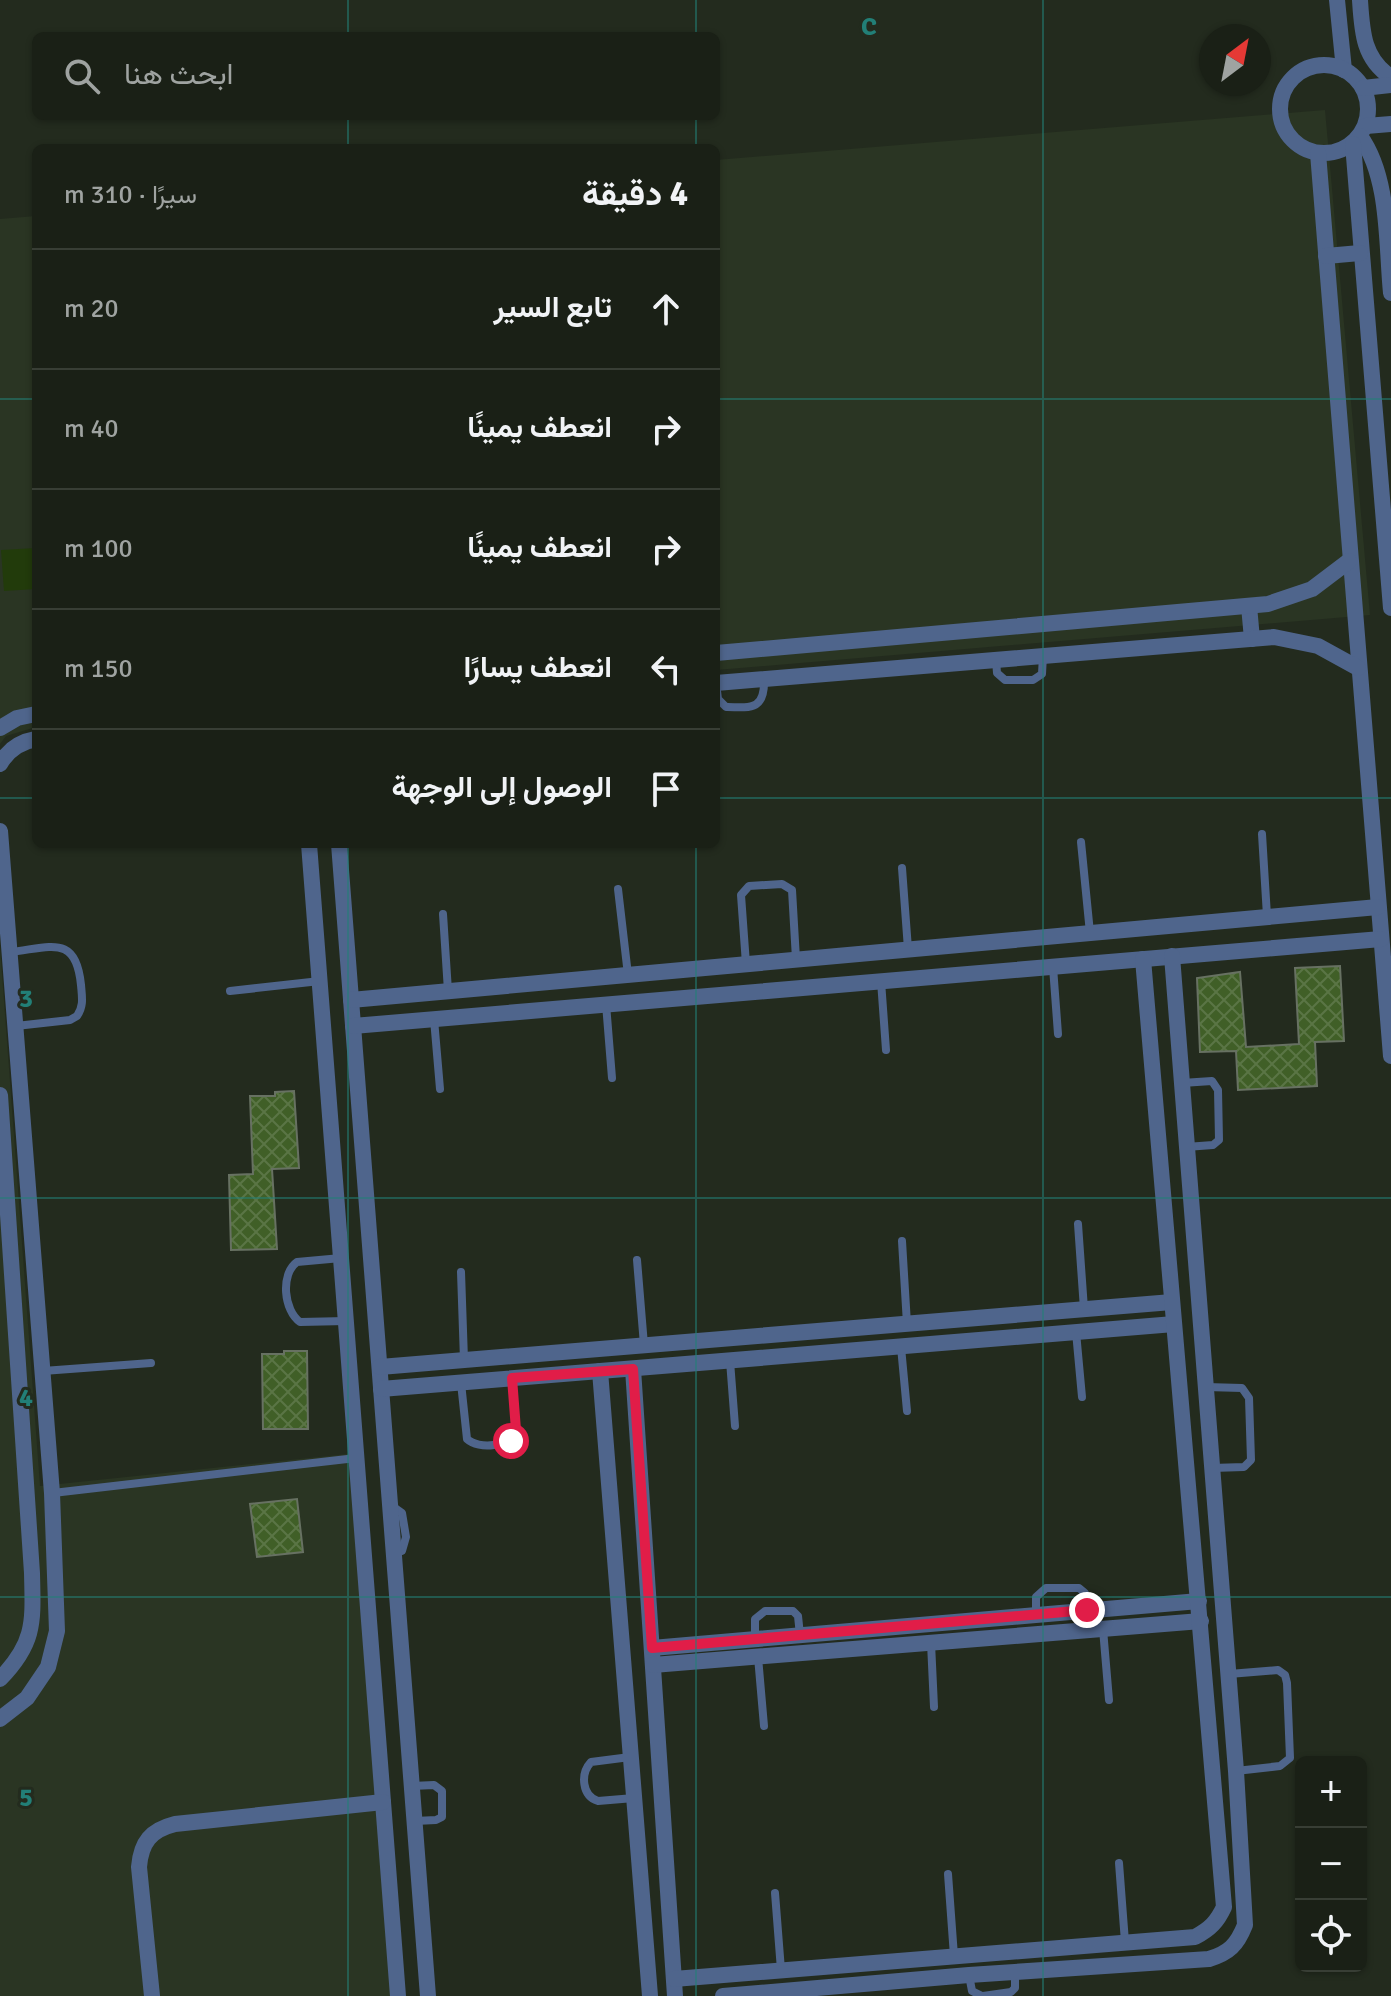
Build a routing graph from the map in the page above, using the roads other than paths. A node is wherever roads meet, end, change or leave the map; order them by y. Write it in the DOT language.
graph roads {
  1 [pos="1337,0"];
  2 [pos="1360,0"];
  3 [pos="1344,70"];
  4 [pos="1391,77"];
  5 [pos="1391,85"];
  6 [pos="1363,88"];
  7 [pos="1391,124"];
  8 [pos="1360,135"];
  9 [pos="1318,153"];
  10 [pos="1360,253"];
  11 [pos="1326,256"];
  12 [pos="1391,293"];
  13 [pos="1349,561"];
  14 [pos="1249,606"];
  15 [pos="1391,608"];
  16 [pos="1252,639"];
  17 [pos="720,653"];
  18 [pos="1043,655"];
  19 [pos="996,659"];
  20 [pos="1358,668"];
  21 [pos="764,679"];
  22 [pos="720,683"];
  23 [pos="720,700"];
  24 [pos="32,715"];
  25 [pos="0,728"];
  26 [pos="32,740"];
  27 [pos="0,764"];
  28 [pos="0,831"];
  29 [pos="1262,834"];
  30 [pos="1081,842"];
  31 [pos="309,848"];
  32 [pos="339,848"];
  33 [pos="902,868"];
  34 [pos="618,889"];
  35 [pos="1378,907"];
  36 [pos="443,914"];
  37 [pos="1267,917"];
  38 [pos="1090,933"];
  39 [pos="1381,939"];
  40 [pos="908,949"];
  41 [pos="9,952"];
  42 [pos="1172,956"];
  43 [pos="1143,959"];
  44 [pos="796,960"];
  45 [pos="746,964"];
  46 [pos="1053,967"];
  47 [pos="628,975"];
  48 [pos="320,981"];
  49 [pos="881,981"];
  50 [pos="230,991"];
  51 [pos="448,991"];
  52 [pos="351,1000"];
  53 [pos="606,1004"];
  54 [pos="434,1019"];
  55 [pos="15,1026"];
  56 [pos="353,1026"];
  57 [pos="1058,1034"];
  58 [pos="886,1050"];
  59 [pos="1391,1056"];
  60 [pos="612,1078"];
  61 [pos="1181,1083"];
  62 [pos="440,1089"];
  63 [pos="0,1095"];
  64 [pos="1186,1147"];
  65 [pos="26,1161"];
  66 [pos="5,1163"];
  67 [pos="1078,1224"];
  68 [pos="902,1241"];
  69 [pos="341,1258"];
  70 [pos="637,1260"];
  71 [pos="461,1272"];
  72 [pos="1172,1302"];
  73 [pos="1084,1309"];
  74 [pos="346,1321"];
  75 [pos="907,1324"];
  76 [pos="1174,1324"];
  77 [pos="1076,1332"];
  78 [pos="644,1345"];
  79 [pos="901,1347"];
  80 [pos="464,1360"];
  81 [pos="730,1360"];
  82 [pos="151,1363"];
  83 [pos="380,1367"];
  84 [pos="633,1369"];
  85 [pos="42,1371"];
  86 [pos="600,1371"];
  87 [pos="512,1378"];
  88 [pos="461,1383"];
  89 [pos="1205,1387"];
  90 [pos="381,1389"];
  91 [pos="1082,1397"];
  92 [pos="907,1411"];
  93 [pos="735,1426"];
  94 [pos="356,1458"];
  95 [pos="1211,1468"];
  96 [pos="52,1493"];
  97 [pos="1199,1601"];
  98 [pos="1087,1610"];
  99 [pos="1036,1615"];
  100 [pos="1201,1621"];
  101 [pos="1103,1629"];
  102 [pos="800,1635"];
  103 [pos="756,1639"];
  104 [pos="931,1643"];
  105 [pos="652,1648"];
  106 [pos="758,1657"];
  107 [pos="653,1665"];
  108 [pos="1229,1674"];
  109 [pos="0,1679"];
  110 [pos="1109,1700"];
  111 [pos="934,1707"];
  112 [pos="0,1719"];
  113 [pos="764,1726"];
  114 [pos="631,1757"];
  115 [pos="1236,1771"];
  116 [pos="412,1786"];
  117 [pos="634,1798"];
  118 [pos="383,1802"];
  119 [pos="415,1821"];
  120 [pos="1119,1863"];
  121 [pos="948,1874"];
  122 [pos="775,1893"];
  123 [pos="1125,1942"];
  124 [pos="954,1956"];
  125 [pos="781,1970"];
  126 [pos="1015,1972"];
  127 [pos="969,1975"];
  128 [pos="674,1988"];
  129 [pos="152,1996"];
  130 [pos="398,1996"];
  131 [pos="428,1996"];
  132 [pos="650,1996"];
  133 [pos="723,1996"];
  134 [pos="982,1996"];
  1 -- 3 [label="street"];
  2 -- 4 [label="street"];
  3 -- 6 [label="street"];
  3 -- 9 [label="street"];
  5 -- 6 [label="street"];
  6 -- 8 [label="street"];
  7 -- 8 [label="street"];
  8 -- 9 [label="street"];
  8 -- 10 [label="street"];
  8 -- 12 [label="street"];
  9 -- 11 [label="street"];
  10 -- 11 [label="street"];
  10 -- 15 [label="street"];
  11 -- 13 [label="street"];
  13 -- 14 [label="street"];
  13 -- 20 [label="street"];
  14 -- 16 [label="street"];
  14 -- 17 [label="street"];
  16 -- 18 [label="street"];
  16 -- 20 [label="street"];
  18 -- 19 [label="street"];
  18 -- 19 [label="lane"];
  19 -- 21 [label="street"];
  20 -- 35 [label="street"];
  21 -- 22 [label="street"];
  21 -- 23 [label="lane"];
  24 -- 25 [label="street"];
  26 -- 27 [label="street"];
  28 -- 41 [label="street"];
  29 -- 37 [label="lane"];
  30 -- 38 [label="lane"];
  31 -- 48 [label="street"];
  32 -- 52 [label="street"];
  33 -- 40 [label="lane"];
  34 -- 47 [label="lane"];
  35 -- 37 [label="street"];
  35 -- 39 [label="street"];
  36 -- 51 [label="lane"];
  37 -- 38 [label="street"];
  38 -- 40 [label="street"];
  39 -- 42 [label="street"];
  39 -- 59 [label="street"];
  40 -- 44 [label="street"];
  41 -- 55 [label="street"];
  41 -- 55 [label="lane"];
  42 -- 43 [label="street"];
  42 -- 61 [label="street"];
  43 -- 46 [label="street"];
  43 -- 72 [label="street"];
  44 -- 45 [label="street"];
  44 -- 45 [label="lane"];
  45 -- 47 [label="street"];
  46 -- 49 [label="street"];
  46 -- 57 [label="lane"];
  47 -- 51 [label="street"];
  48 -- 50 [label="lane"];
  48 -- 69 [label="street"];
  49 -- 53 [label="street"];
  49 -- 58 [label="lane"];
  51 -- 52 [label="street"];
  52 -- 56 [label="street"];
  53 -- 54 [label="street"];
  53 -- 60 [label="lane"];
  54 -- 56 [label="street"];
  54 -- 62 [label="lane"];
  55 -- 65 [label="street"];
  56 -- 83 [label="street"];
  61 -- 64 [label="street"];
  61 -- 64 [label="lane"];
  63 -- 66 [label="street"];
  64 -- 89 [label="street"];
  65 -- 66 [label="street"];
  65 -- 85 [label="street"];
  66 -- 109 [label="street"];
  67 -- 73 [label="lane"];
  68 -- 75 [label="lane"];
  69 -- 74 [label="street"];
  69 -- 74 [label="lane"];
  70 -- 78 [label="lane"];
  71 -- 80 [label="lane"];
  72 -- 73 [label="street"];
  72 -- 76 [label="street"];
  73 -- 75 [label="street"];
  74 -- 94 [label="street"];
  75 -- 78 [label="street"];
  76 -- 77 [label="street"];
  76 -- 97 [label="street"];
  77 -- 79 [label="street"];
  77 -- 91 [label="lane"];
  78 -- 80 [label="street"];
  79 -- 81 [label="street"];
  79 -- 92 [label="lane"];
  80 -- 83 [label="street"];
  81 -- 84 [label="street"];
  81 -- 93 [label="lane"];
  82 -- 85 [label="lane"];
  83 -- 90 [label="street"];
  84 -- 86 [label="street"];
  84 -- 105 [label="street"];
  85 -- 96 [label="street"];
  86 -- 87 [label="street"];
  86 -- 114 [label="street"];
  87 -- 88 [label="street"];
  87 -- 88 [label="lane"];
  88 -- 90 [label="street"];
  89 -- 95 [label="street"];
  89 -- 95 [label="lane"];
  90 -- 116 [label="street"];
  94 -- 96 [label="lane"];
  94 -- 118 [label="street"];
  95 -- 108 [label="street"];
  96 -- 112 [label="street"];
  97 -- 98 [label="street"];
  97 -- 100 [label="street"];
  98 -- 99 [label="street"];
  98 -- 99 [label="lane"];
  99 -- 102 [label="street"];
  100 -- 101 [label="street"];
  100 -- 123 [label="street"];
  101 -- 104 [label="street"];
  101 -- 110 [label="lane"];
  102 -- 103 [label="street"];
  102 -- 103 [label="lane"];
  103 -- 105 [label="street"];
  104 -- 106 [label="street"];
  104 -- 111 [label="lane"];
  105 -- 107 [label="street"];
  106 -- 107 [label="street"];
  106 -- 113 [label="lane"];
  107 -- 128 [label="street"];
  108 -- 115 [label="street"];
  108 -- 115 [label="lane"];
  114 -- 117 [label="street"];
  114 -- 117 [label="lane"];
  115 -- 126 [label="street"];
  116 -- 119 [label="street"];
  116 -- 119 [label="lane"];
  117 -- 132 [label="street"];
  118 -- 129 [label="street"];
  118 -- 130 [label="street"];
  119 -- 131 [label="street"];
  120 -- 123 [label="lane"];
  121 -- 124 [label="lane"];
  122 -- 125 [label="lane"];
  123 -- 124 [label="street"];
  124 -- 125 [label="street"];
  125 -- 128 [label="street"];
  126 -- 127 [label="street"];
  126 -- 134 [label="lane"];
  127 -- 133 [label="street"];
  127 -- 134 [label="lane"];
}
